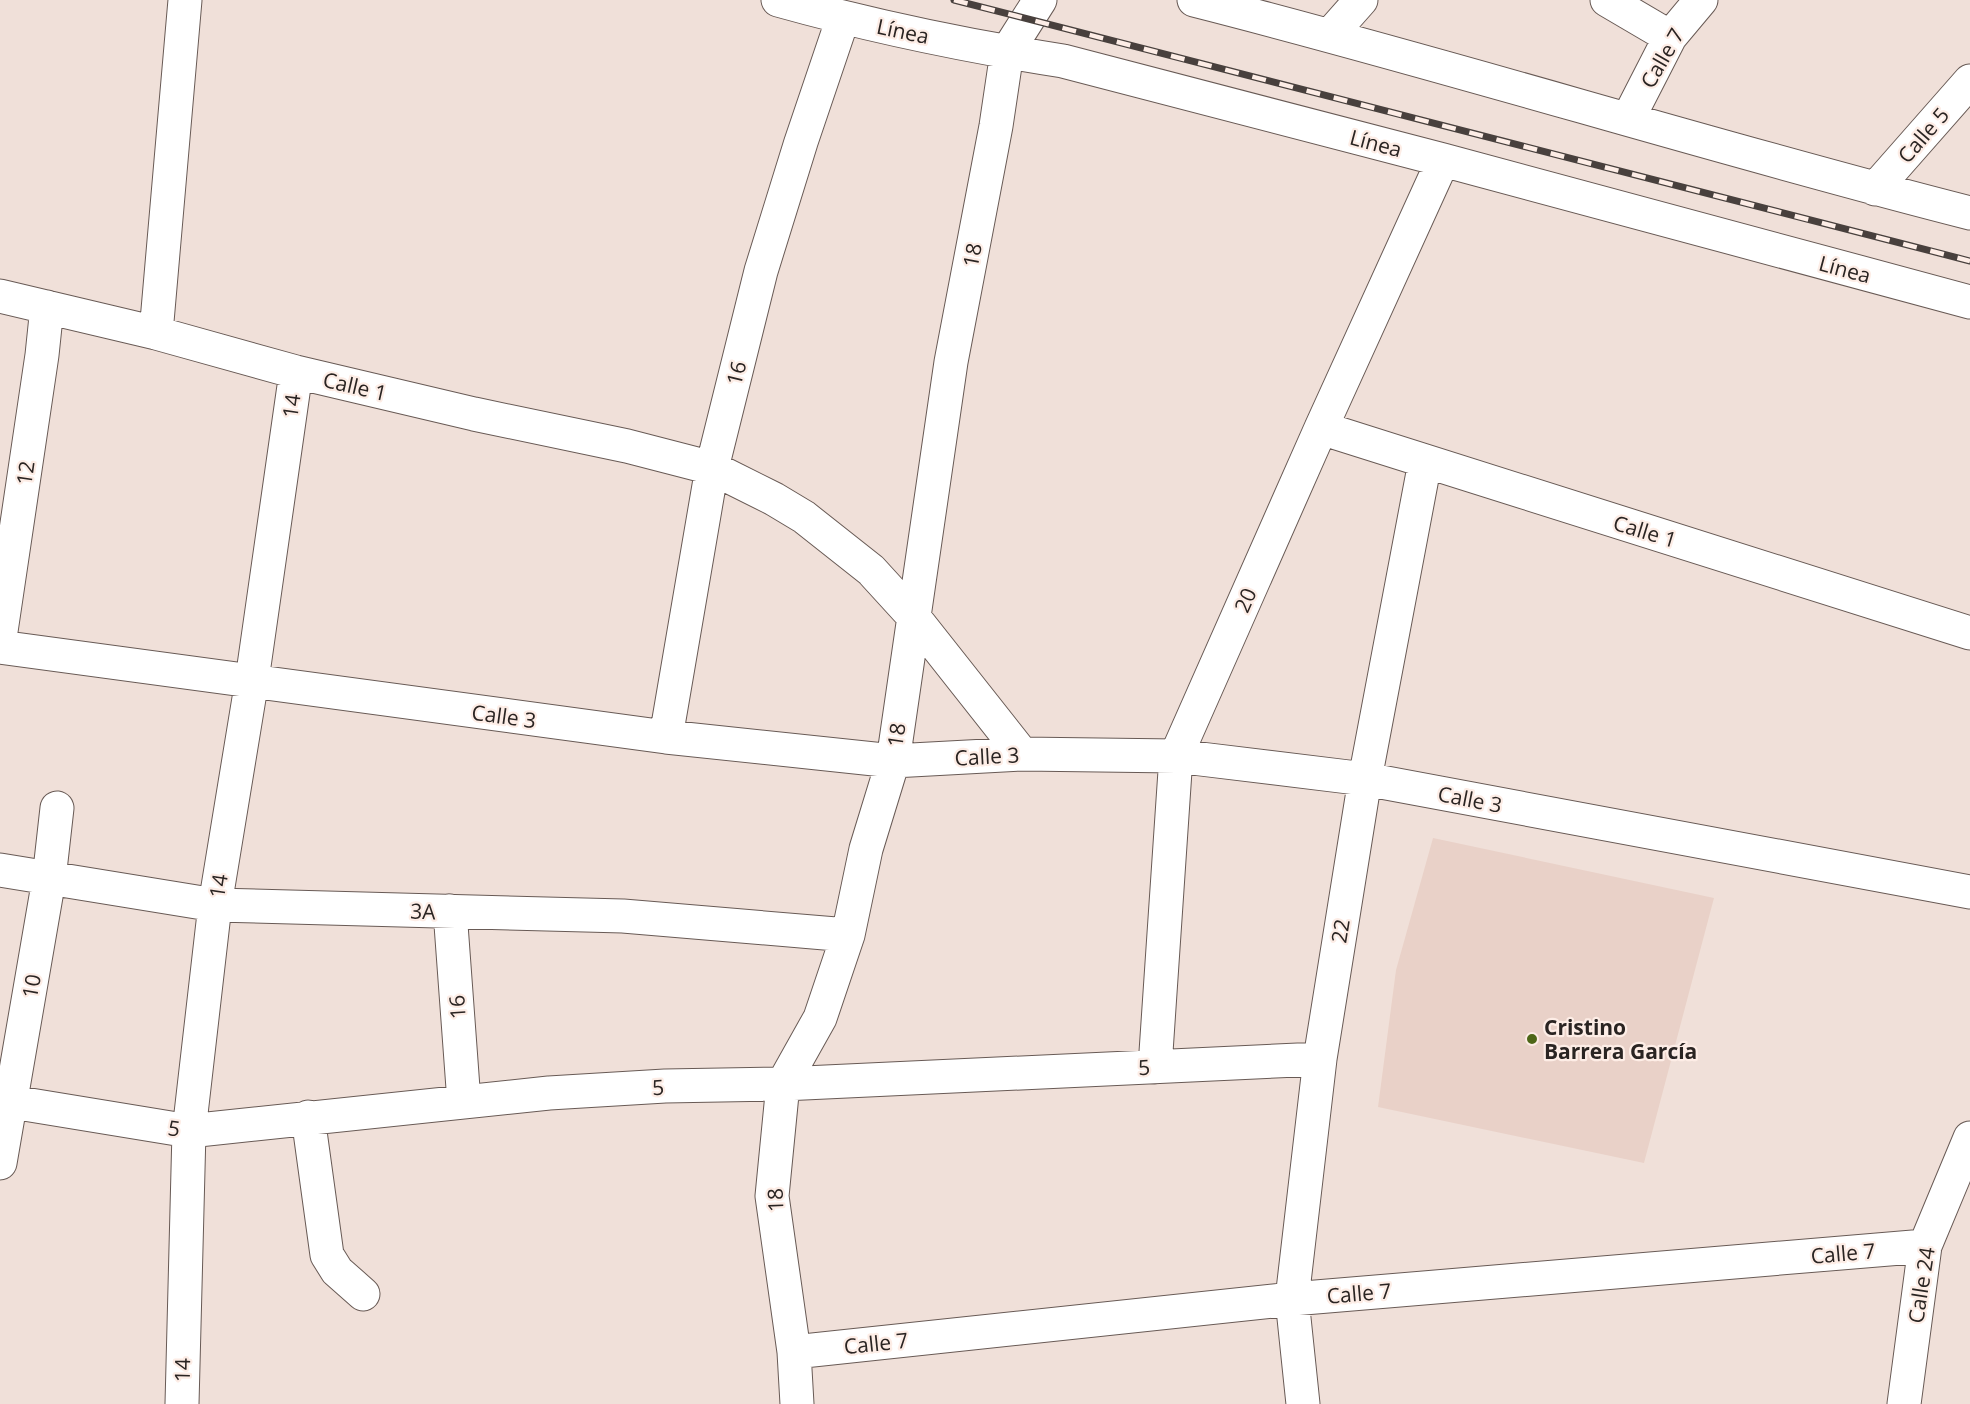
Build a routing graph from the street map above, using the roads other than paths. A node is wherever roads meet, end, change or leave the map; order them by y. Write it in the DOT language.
graph roads {
  1 [pos="185,0"];
  2 [pos="778,0"];
  3 [pos="1040,0"];
  4 [pos="1194,0"];
  5 [pos="1361,0"];
  6 [pos="1607,0"];
  7 [pos="1701,0"];
  8 [pos="843,18"];
  9 [pos="1330,35"];
  10 [pos="1670,37"];
  11 [pos="1007,52"];
  12 [pos="1970,81"];
  13 [pos="1628,119"];
  14 [pos="1443,160"];
  15 [pos="1875,189"];
  16 [pos="1970,213"];
  17 [pos="0,296"];
  18 [pos="1970,302"];
  19 [pos="47,307"];
  20 [pos="156,333"];
  21 [pos="296,372"];
  22 [pos="1321,428"];
  23 [pos="1425,462"];
  24 [pos="712,468"];
  25 [pos="913,616"];
  26 [pos="1970,633"];
  27 [pos="0,638"];
  28 [pos="0,647"];
  29 [pos="252,680"];
  30 [pos="666,737"];
  31 [pos="1022,754"];
  32 [pos="1176,756"];
  33 [pos="893,761"];
  34 [pos="1365,779"];
  35 [pos="57,808"];
  36 [pos="0,870"];
  37 [pos="49,879"];
  38 [pos="1970,892"];
  39 [pos="215,905"];
  40 [pos="450,912"];
  41 [pos="848,935"];
  42 [pos="1320,1059"];
  43 [pos="1155,1067"];
  44 [pos="783,1084"];
  45 [pos="6,1101"];
  46 [pos="464,1102"];
  47 [pos="308,1117"];
  48 [pos="189,1131"];
  49 [pos="1970,1138"];
  50 [pos="0,1163"];
  51 [pos="1925,1246"];
  52 [pos="363,1294"];
  53 [pos="1292,1299"];
  54 [pos="794,1352"];
  55 [pos="182,1404"];
  56 [pos="797,1404"];
  57 [pos="1303,1404"];
  58 [pos="1904,1404"];
  1 -- 20 [label="street"];
  2 -- 8 [label="street, Línea"];
  3 -- 11 [label="street"];
  4 -- 9 [label="street"];
  5 -- 9 [label="street"];
  6 -- 10 [label="street"];
  7 -- 10 [label="street, Calle 7"];
  8 -- 11 [label="street, Línea"];
  8 -- 24 [label="street, 16"];
  9 -- 13 [label="street"];
  10 -- 13 [label="street, Calle 7"];
  11 -- 14 [label="street, Línea"];
  11 -- 25 [label="street, 18"];
  12 -- 15 [label="street, Calle 5"];
  13 -- 15 [label="street"];
  14 -- 18 [label="street, Línea"];
  14 -- 22 [label="street, 20"];
  15 -- 16 [label="street"];
  17 -- 19 [label="street, Calle 1"];
  19 -- 20 [label="street, Calle 1"];
  19 -- 27 [label="street, 12"];
  20 -- 21 [label="street, Calle 1"];
  21 -- 24 [label="street, Calle 1"];
  21 -- 29 [label="street, 14"];
  22 -- 23 [label="street, Calle 1"];
  22 -- 32 [label="street, 20"];
  23 -- 26 [label="street, Calle 1"];
  23 -- 34 [label="street, 22"];
  24 -- 25 [label="street, Calle 1"];
  24 -- 30 [label="street, 16"];
  25 -- 31 [label="street, Calle 1"];
  25 -- 33 [label="street, 18"];
  28 -- 29 [label="street, Calle 3"];
  29 -- 30 [label="street, Calle 3"];
  29 -- 39 [label="street, 14"];
  30 -- 33 [label="street, Calle 3"];
  31 -- 32 [label="street, Calle 3"];
  31 -- 33 [label="street, Calle 3"];
  32 -- 34 [label="street, Calle 3"];
  32 -- 43 [label="street, 20"];
  33 -- 41 [label="street, 18"];
  34 -- 38 [label="street, Calle 3"];
  34 -- 42 [label="street, 22"];
  35 -- 37 [label="street, 10"];
  36 -- 37 [label="street, 3A"];
  37 -- 39 [label="street, 3A"];
  37 -- 45 [label="street, 10"];
  39 -- 40 [label="street, 3A"];
  39 -- 48 [label="street, 14"];
  40 -- 41 [label="street, 3A"];
  40 -- 46 [label="street, 16"];
  41 -- 44 [label="street, 18"];
  42 -- 43 [label="street, 5"];
  42 -- 53 [label="street, 22"];
  43 -- 44 [label="street, 5"];
  44 -- 46 [label="street, 5"];
  44 -- 54 [label="street, 18"];
  45 -- 48 [label="street, 5"];
  45 -- 50 [label="street, 10"];
  46 -- 47 [label="street, 5"];
  47 -- 48 [label="street, 5"];
  47 -- 52 [label="street"];
  48 -- 55 [label="street, 14"];
  49 -- 51 [label="street, Calle 24"];
  51 -- 53 [label="street, Calle 7"];
  51 -- 58 [label="street, Calle 24"];
  53 -- 54 [label="street, Calle 7"];
  53 -- 57 [label="street, 22"];
  54 -- 56 [label="street, 18"];
}
